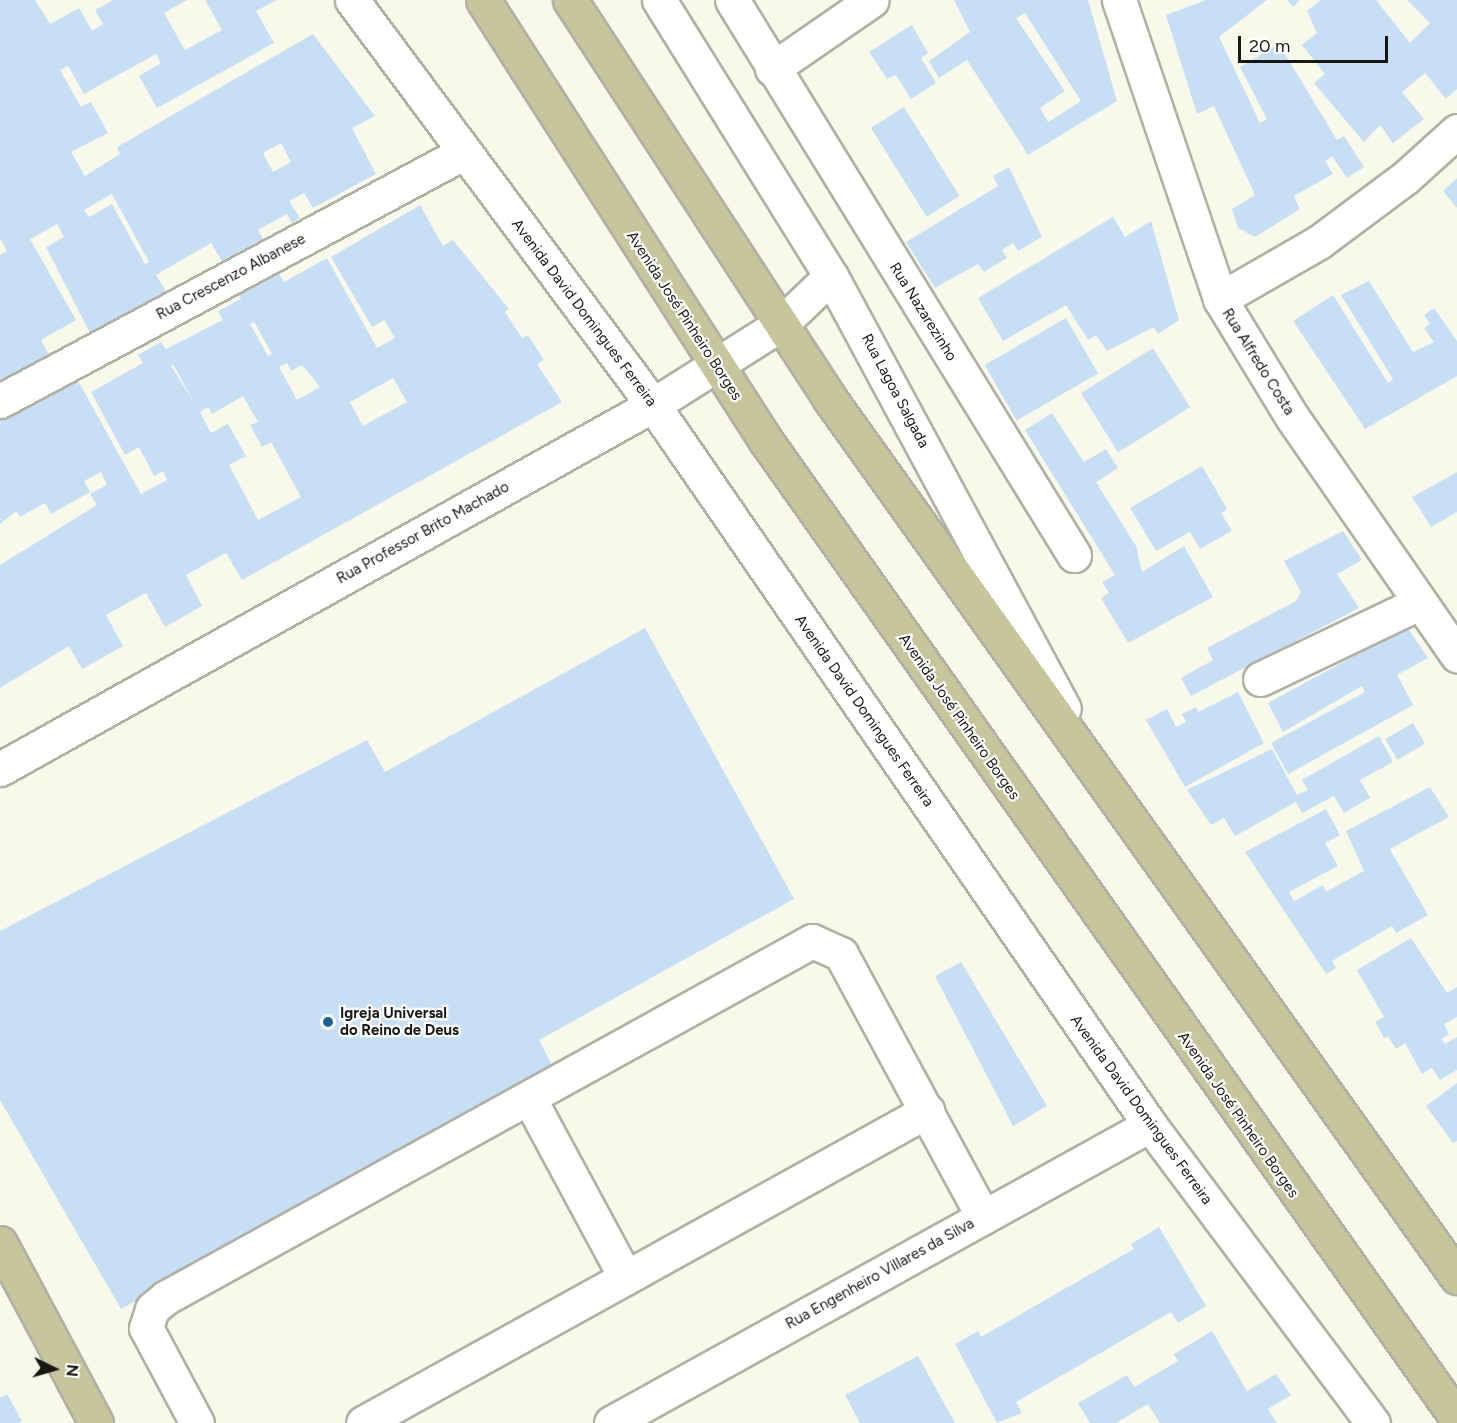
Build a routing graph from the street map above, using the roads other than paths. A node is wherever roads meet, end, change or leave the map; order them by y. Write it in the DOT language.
graph roads {
  1 [pos="352,0"];
  2 [pos="483,0"];
  3 [pos="570,0"];
  4 [pos="659,0"];
  5 [pos="732,0"];
  6 [pos="872,0"];
  7 [pos="1119,0"];
  8 [pos="772,69"];
  9 [pos="1457,131"];
  10 [pos="463,153"];
  11 [pos="831,276"];
  12 [pos="1220,299"];
  13 [pos="781,324"];
  14 [pos="715,367"];
  15 [pos="0,401"];
  16 [pos="653,405"];
  17 [pos="1074,555"];
  18 [pos="1419,603"];
  19 [pos="1457,655"];
  20 [pos="1260,679"];
  21 [pos="0,769"];
  22 [pos="1110,794"];
  23 [pos="529,1098"];
  24 [pos="927,1111"];
  25 [pos="1150,1125"];
  26 [pos="983,1217"];
  27 [pos="0,1243"];
  28 [pos="1457,1277"];
  29 [pos="626,1278"];
  30 [pos="1457,1418"];
  31 [pos="96,1423"];
  32 [pos="197,1423"];
  33 [pos="363,1423"];
  34 [pos="611,1423"];
  35 [pos="1373,1423"];
  1 -- 10 [label="street, Avenida David Domingues Ferreira"];
  2 -- 14 [label="main road, Avenida José Pinheiro Borges"];
  3 -- 13 [label="main road"];
  4 -- 11 [label="street, Rua Lagoa Salgada"];
  5 -- 8 [label="street, Rua Nazarezinho"];
  6 -- 8 [label="street"];
  7 -- 12 [label="street, Rua Alfredo Costa"];
  8 -- 17 [label="street, Rua Nazarezinho"];
  9 -- 12 [label="street"];
  10 -- 15 [label="street, Rua Crescenzo Albanese"];
  10 -- 16 [label="street, Avenida David Domingues Ferreira"];
  11 -- 13 [label="street, Rua Professor Brito Machado"];
  11 -- 22 [label="street, Rua Lagoa Salgada"];
  12 -- 18 [label="street, Rua Alfredo Costa"];
  13 -- 14 [label="street, Rua Professor Brito Machado"];
  13 -- 22 [label="main road"];
  14 -- 16 [label="street, Rua Professor Brito Machado"];
  14 -- 30 [label="main road, Avenida José Pinheiro Borges"];
  16 -- 21 [label="street, Rua Professor Brito Machado"];
  16 -- 25 [label="street, Avenida David Domingues Ferreira"];
  18 -- 19 [label="street, Rua Alfredo Costa"];
  18 -- 20 [label="street"];
  22 -- 28 [label="main road"];
  23 -- 24 [label="street"];
  23 -- 29 [label="street"];
  23 -- 32 [label="street"];
  24 -- 26 [label="street"];
  24 -- 29 [label="street"];
  25 -- 26 [label="street, Rua Engenheiro Villares da Silva"];
  25 -- 35 [label="street, Avenida David Domingues Ferreira"];
  26 -- 34 [label="street, Rua Engenheiro Villares da Silva"];
  27 -- 31 [label="main road"];
  29 -- 33 [label="street"];
}
